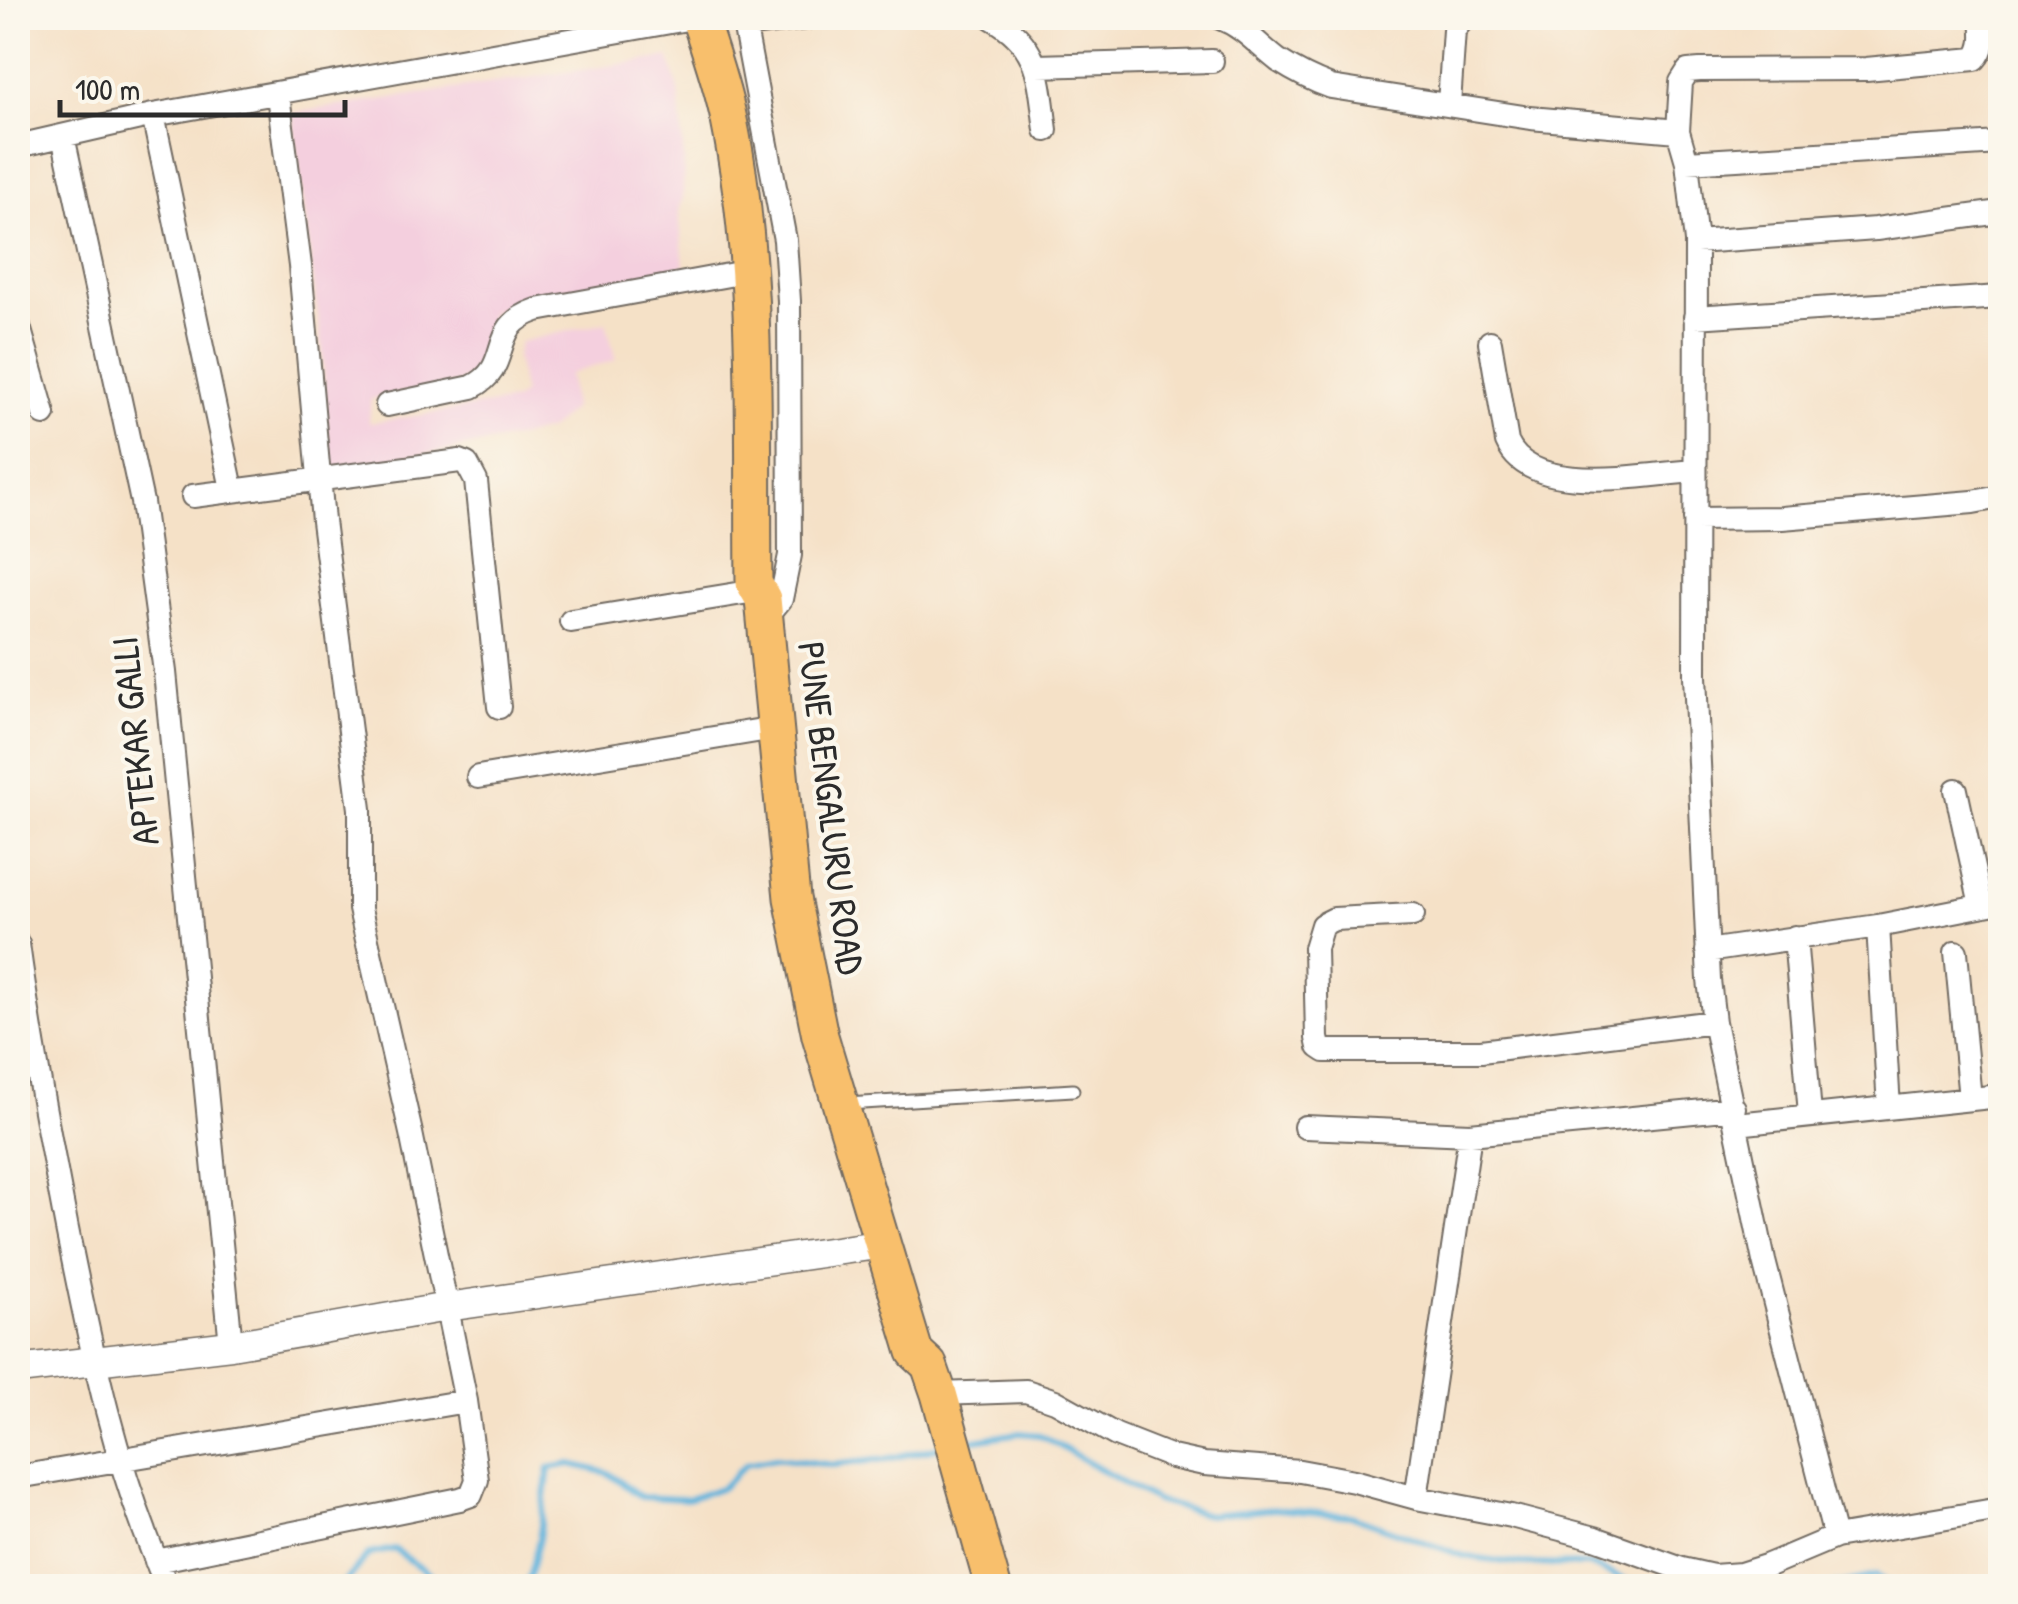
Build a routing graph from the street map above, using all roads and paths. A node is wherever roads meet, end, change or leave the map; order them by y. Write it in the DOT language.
graph roads {
  1 [pos="806,18"];
  2 [pos="992,18"];
  3 [pos="1220,18"];
  4 [pos="1464,18"];
  5 [pos="1982,18"];
  6 [pos="714,19"];
  7 [pos="1212,61"];
  8 [pos="1037,66"];
  9 [pos="278,95"];
  10 [pos="1448,104"];
  11 [pos="154,114"];
  12 [pos="1046,130"];
  13 [pos="1678,131"];
  14 [pos="63,136"];
  15 [pos="2000,143"];
  16 [pos="18,146"];
  17 [pos="1687,162"];
  18 [pos="2000,212"];
  19 [pos="1696,242"];
  20 [pos="734,274"];
  21 [pos="2000,297"];
  22 [pos="1695,318"];
  23 [pos="18,323"];
  24 [pos="1490,342"];
  25 [pos="388,405"];
  26 [pos="44,414"];
  27 [pos="1695,470"];
  28 [pos="320,480"];
  29 [pos="232,489"];
  30 [pos="193,496"];
  31 [pos="2000,497"];
  32 [pos="1695,519"];
  33 [pos="757,605"];
  34 [pos="572,622"];
  35 [pos="498,707"];
  36 [pos="774,728"];
  37 [pos="478,778"];
  38 [pos="1956,790"];
  39 [pos="1991,904"];
  40 [pos="1413,915"];
  41 [pos="1878,926"];
  42 [pos="1796,936"];
  43 [pos="18,944"];
  44 [pos="1707,951"];
  45 [pos="1956,952"];
  46 [pos="20,986"];
  47 [pos="1714,1022"];
  48 [pos="1073,1090"];
  49 [pos="2000,1096"];
  50 [pos="1970,1100"];
  51 [pos="841,1104"];
  52 [pos="1889,1108"];
  53 [pos="1810,1114"];
  54 [pos="1736,1116"];
  55 [pos="1305,1127"];
  56 [pos="1470,1134"];
  57 [pos="884,1244"];
  58 [pos="446,1307"];
  59 [pos="230,1345"];
  60 [pos="93,1360"];
  61 [pos="18,1370"];
  62 [pos="466,1401"];
  63 [pos="939,1415"];
  64 [pos="118,1459"];
  65 [pos="952,1471"];
  66 [pos="18,1477"];
  67 [pos="1416,1498"];
  68 [pos="2000,1509"];
  69 [pos="1835,1537"];
  70 [pos="156,1561"];
  71 [pos="167,1586"];
  72 [pos="976,1586"];
  73 [pos="993,1586"];
  1 -- 6 [label="street"];
  2 -- 8 [label="street"];
  3 -- 10 [label="street"];
  4 -- 10 [label="street"];
  5 -- 13 [label="street"];
  6 -- 9 [label="street"];
  6 -- 20 [label="street"];
  6 -- 33 [label="main road, PUNE BENGALURU ROAD"];
  7 -- 8 [label="street"];
  8 -- 12 [label="street"];
  9 -- 11 [label="street"];
  9 -- 28 [label="street"];
  10 -- 13 [label="street"];
  11 -- 14 [label="street"];
  11 -- 29 [label="street"];
  13 -- 17 [label="street"];
  14 -- 16 [label="street"];
  14 -- 59 [label="street, APTEKAR GALLI"];
  15 -- 17 [label="street"];
  17 -- 19 [label="street"];
  18 -- 19 [label="street"];
  19 -- 22 [label="street"];
  20 -- 25 [label="street"];
  20 -- 33 [label="street"];
  21 -- 22 [label="street"];
  22 -- 27 [label="street"];
  23 -- 26 [label="street"];
  24 -- 27 [label="street"];
  27 -- 32 [label="street"];
  28 -- 29 [label="street"];
  28 -- 35 [label="street"];
  28 -- 58 [label="street"];
  29 -- 30 [label="street"];
  31 -- 32 [label="street"];
  32 -- 44 [label="street"];
  33 -- 34 [label="street"];
  33 -- 36 [label="main road, PUNE BENGALURU ROAD"];
  36 -- 37 [label="street"];
  36 -- 51 [label="main road, PUNE BENGALURU ROAD"];
  38 -- 39 [label="street"];
  39 -- 41 [label="street"];
  40 -- 47 [label="street"];
  41 -- 42 [label="street"];
  41 -- 52 [label="street"];
  42 -- 44 [label="street"];
  42 -- 53 [label="street"];
  43 -- 46 [label="street"];
  44 -- 47 [label="street"];
  45 -- 50 [label="street"];
  46 -- 60 [label="street"];
  47 -- 54 [label="street"];
  48 -- 51 [label="lane"];
  49 -- 50 [label="street"];
  50 -- 52 [label="street"];
  51 -- 57 [label="main road, PUNE BENGALURU ROAD"];
  52 -- 53 [label="street"];
  53 -- 54 [label="street"];
  54 -- 56 [label="street"];
  54 -- 69 [label="street"];
  55 -- 56 [label="street"];
  56 -- 67 [label="street"];
  57 -- 58 [label="street"];
  57 -- 63 [label="main road, PUNE BENGALURU ROAD"];
  58 -- 59 [label="street"];
  58 -- 62 [label="street"];
  59 -- 60 [label="street"];
  60 -- 61 [label="street"];
  60 -- 64 [label="street"];
  62 -- 64 [label="street"];
  62 -- 70 [label="street"];
  63 -- 65 [label="main road, PUNE BENGALURU ROAD"];
  63 -- 67 [label="street"];
  64 -- 66 [label="street"];
  64 -- 70 [label="street"];
  65 -- 72 [label="main road"];
  65 -- 73 [label="main road, PUNE BENGALURU ROAD"];
  67 -- 69 [label="street"];
  68 -- 69 [label="street"];
  70 -- 71 [label="street"];
}
